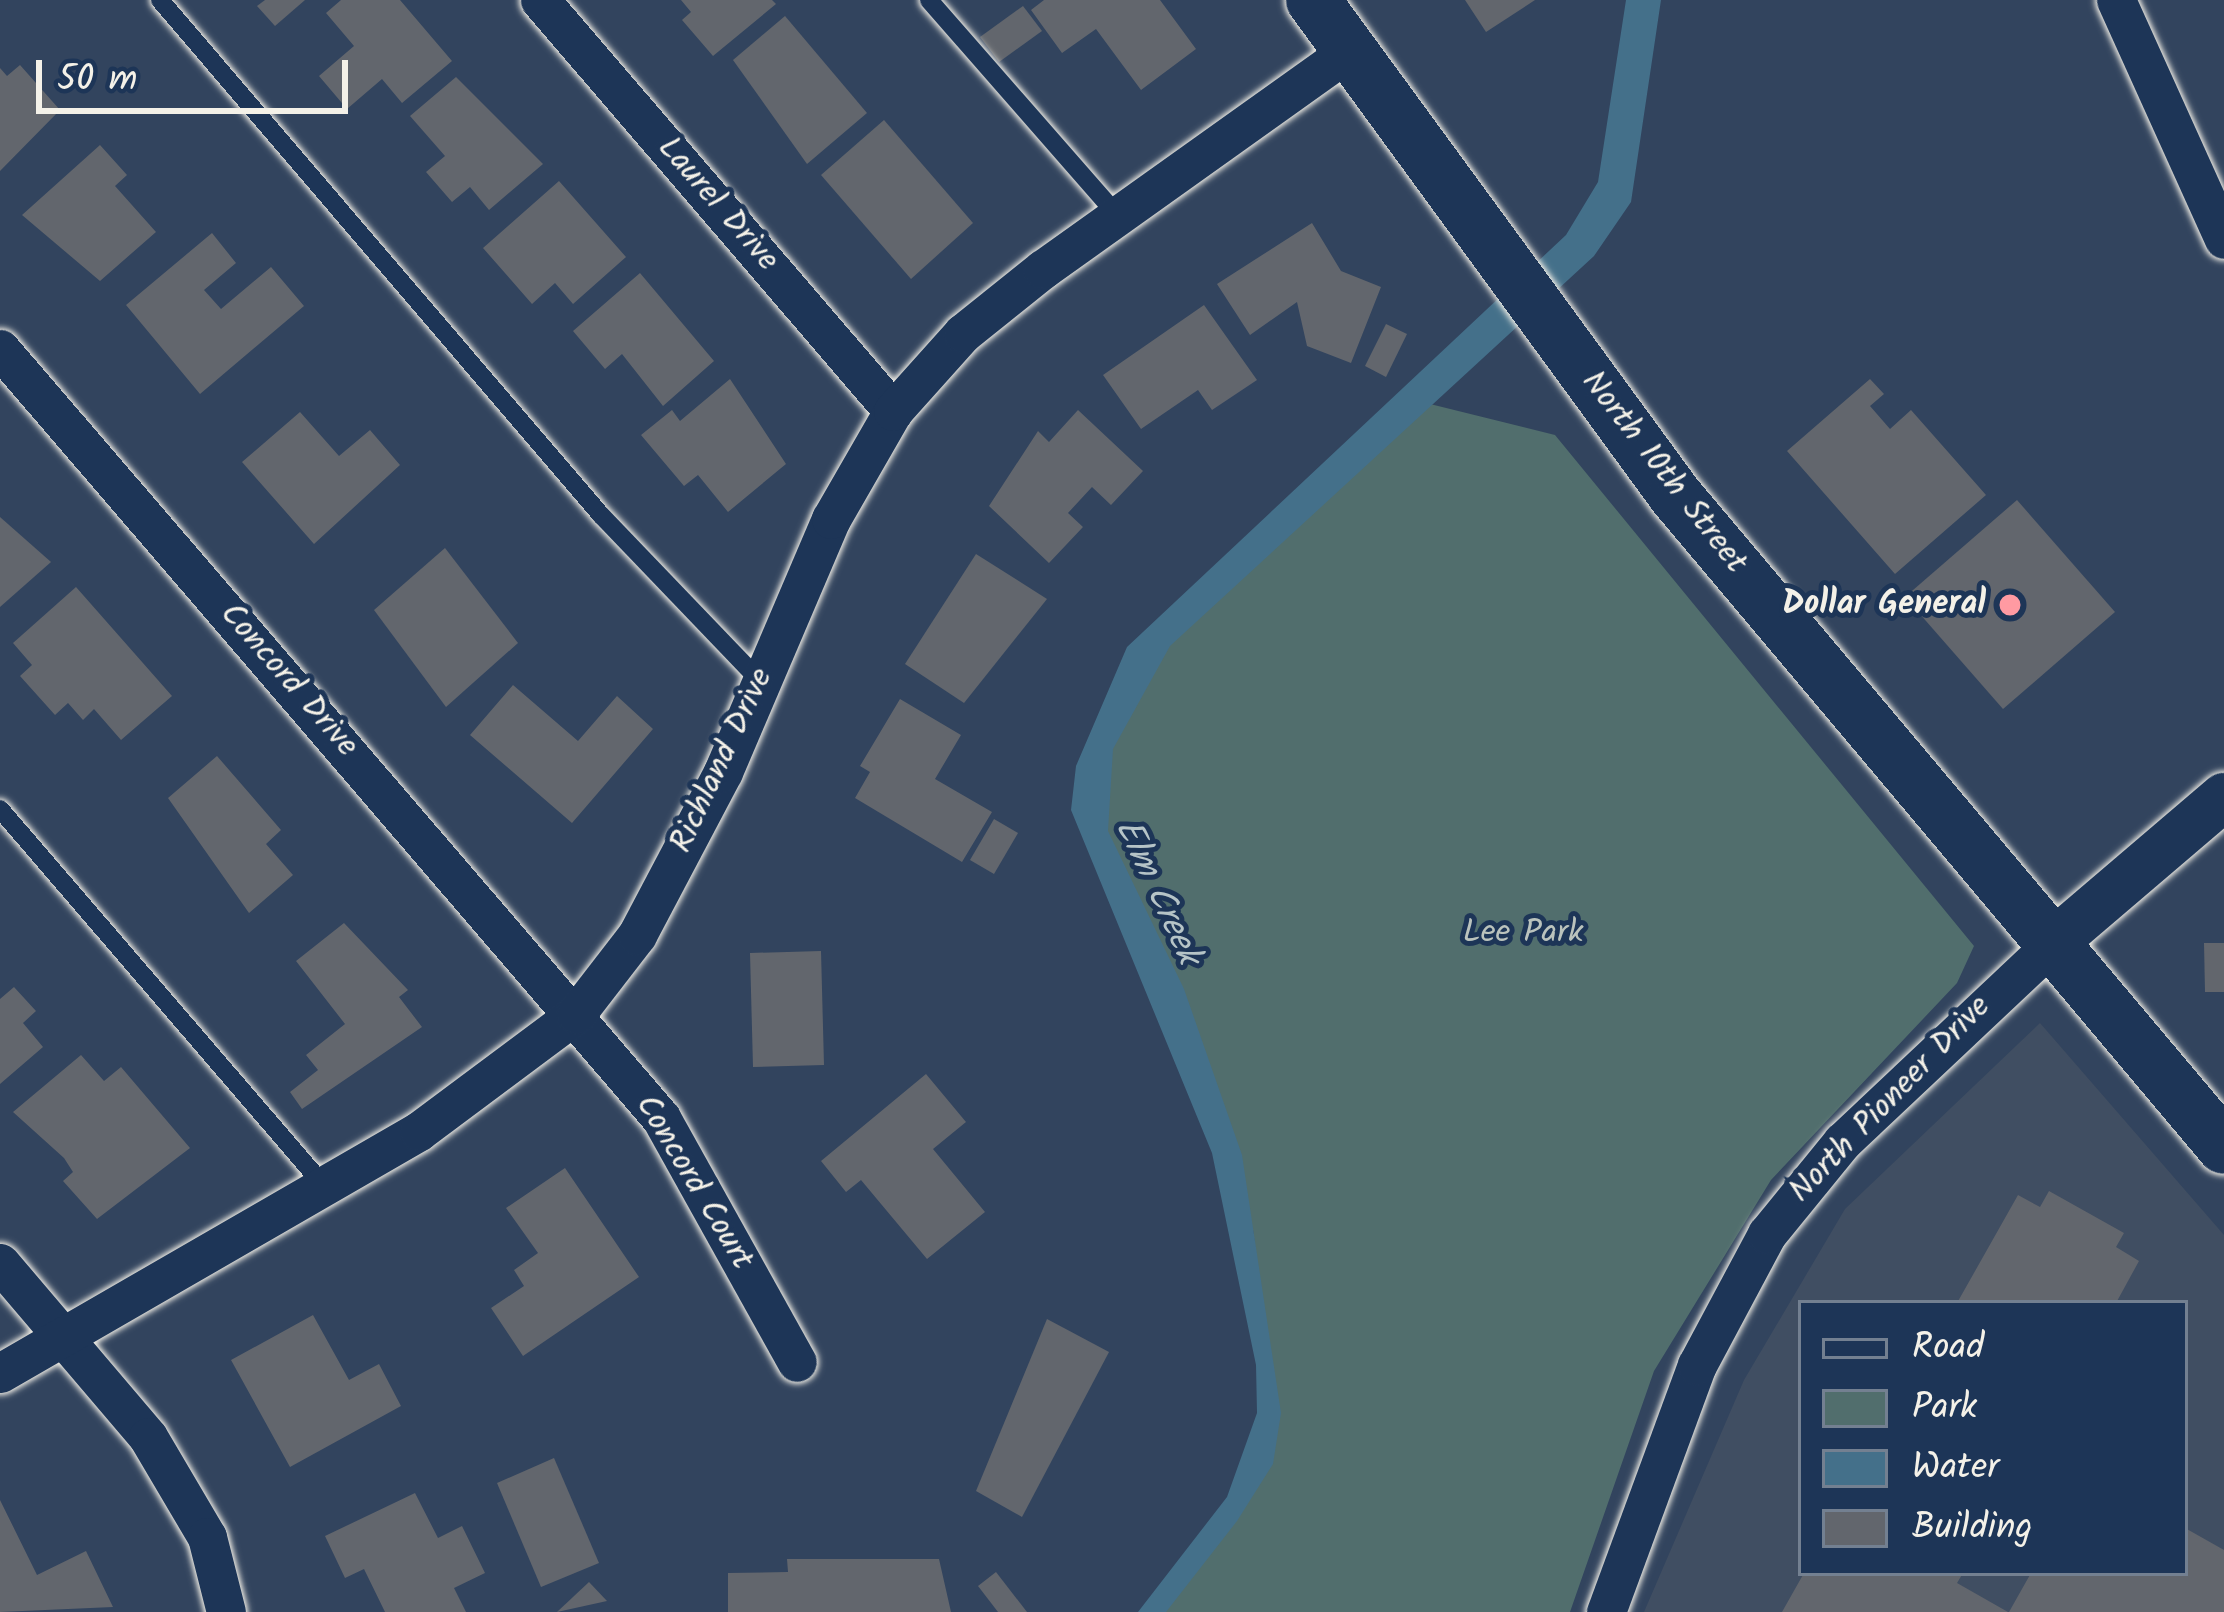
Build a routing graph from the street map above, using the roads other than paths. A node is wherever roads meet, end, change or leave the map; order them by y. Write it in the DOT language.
graph roads {
  1 [pos="160,0"];
  2 [pos="540,0"];
  3 [pos="928,0"];
  4 [pos="1313,0"];
  5 [pos="2116,0"];
  6 [pos="1349,51"];
  7 [pos="1118,216"];
  8 [pos="2224,239"];
  9 [pos="0,349"];
  10 [pos="893,411"];
  11 [pos="761,682"];
  12 [pos="2224,796"];
  13 [pos="0,809"];
  14 [pos="2053,943"];
  15 [pos="575,1014"];
  16 [pos="2224,1147"];
  17 [pos="326,1187"];
  18 [pos="0,1263"];
  19 [pos="67,1335"];
  20 [pos="797,1362"];
  21 [pos="0,1372"];
  22 [pos="226,1612"];
  23 [pos="1606,1612"];
  1 -- 11 [label="lane"];
  2 -- 10 [label="street, Laurel Drive"];
  3 -- 7 [label="lane"];
  4 -- 6 [label="main road, North 10th Street"];
  5 -- 8 [label="street"];
  6 -- 7 [label="street, Richland Drive"];
  6 -- 14 [label="main road, North 10th Street"];
  7 -- 10 [label="street, Richland Drive"];
  9 -- 15 [label="street, Concord Drive"];
  10 -- 11 [label="street, Richland Drive"];
  11 -- 15 [label="street, Richland Drive"];
  12 -- 14 [label="street, North Pioneer Drive"];
  13 -- 17 [label="lane"];
  14 -- 16 [label="main road, North 10th Street"];
  14 -- 23 [label="street, North Pioneer Drive"];
  15 -- 17 [label="street, Richland Drive"];
  15 -- 20 [label="street, Concord Court"];
  17 -- 19 [label="street, Richland Drive"];
  18 -- 19 [label="street"];
  19 -- 21 [label="street, Richland Drive"];
  19 -- 22 [label="street"];
}
